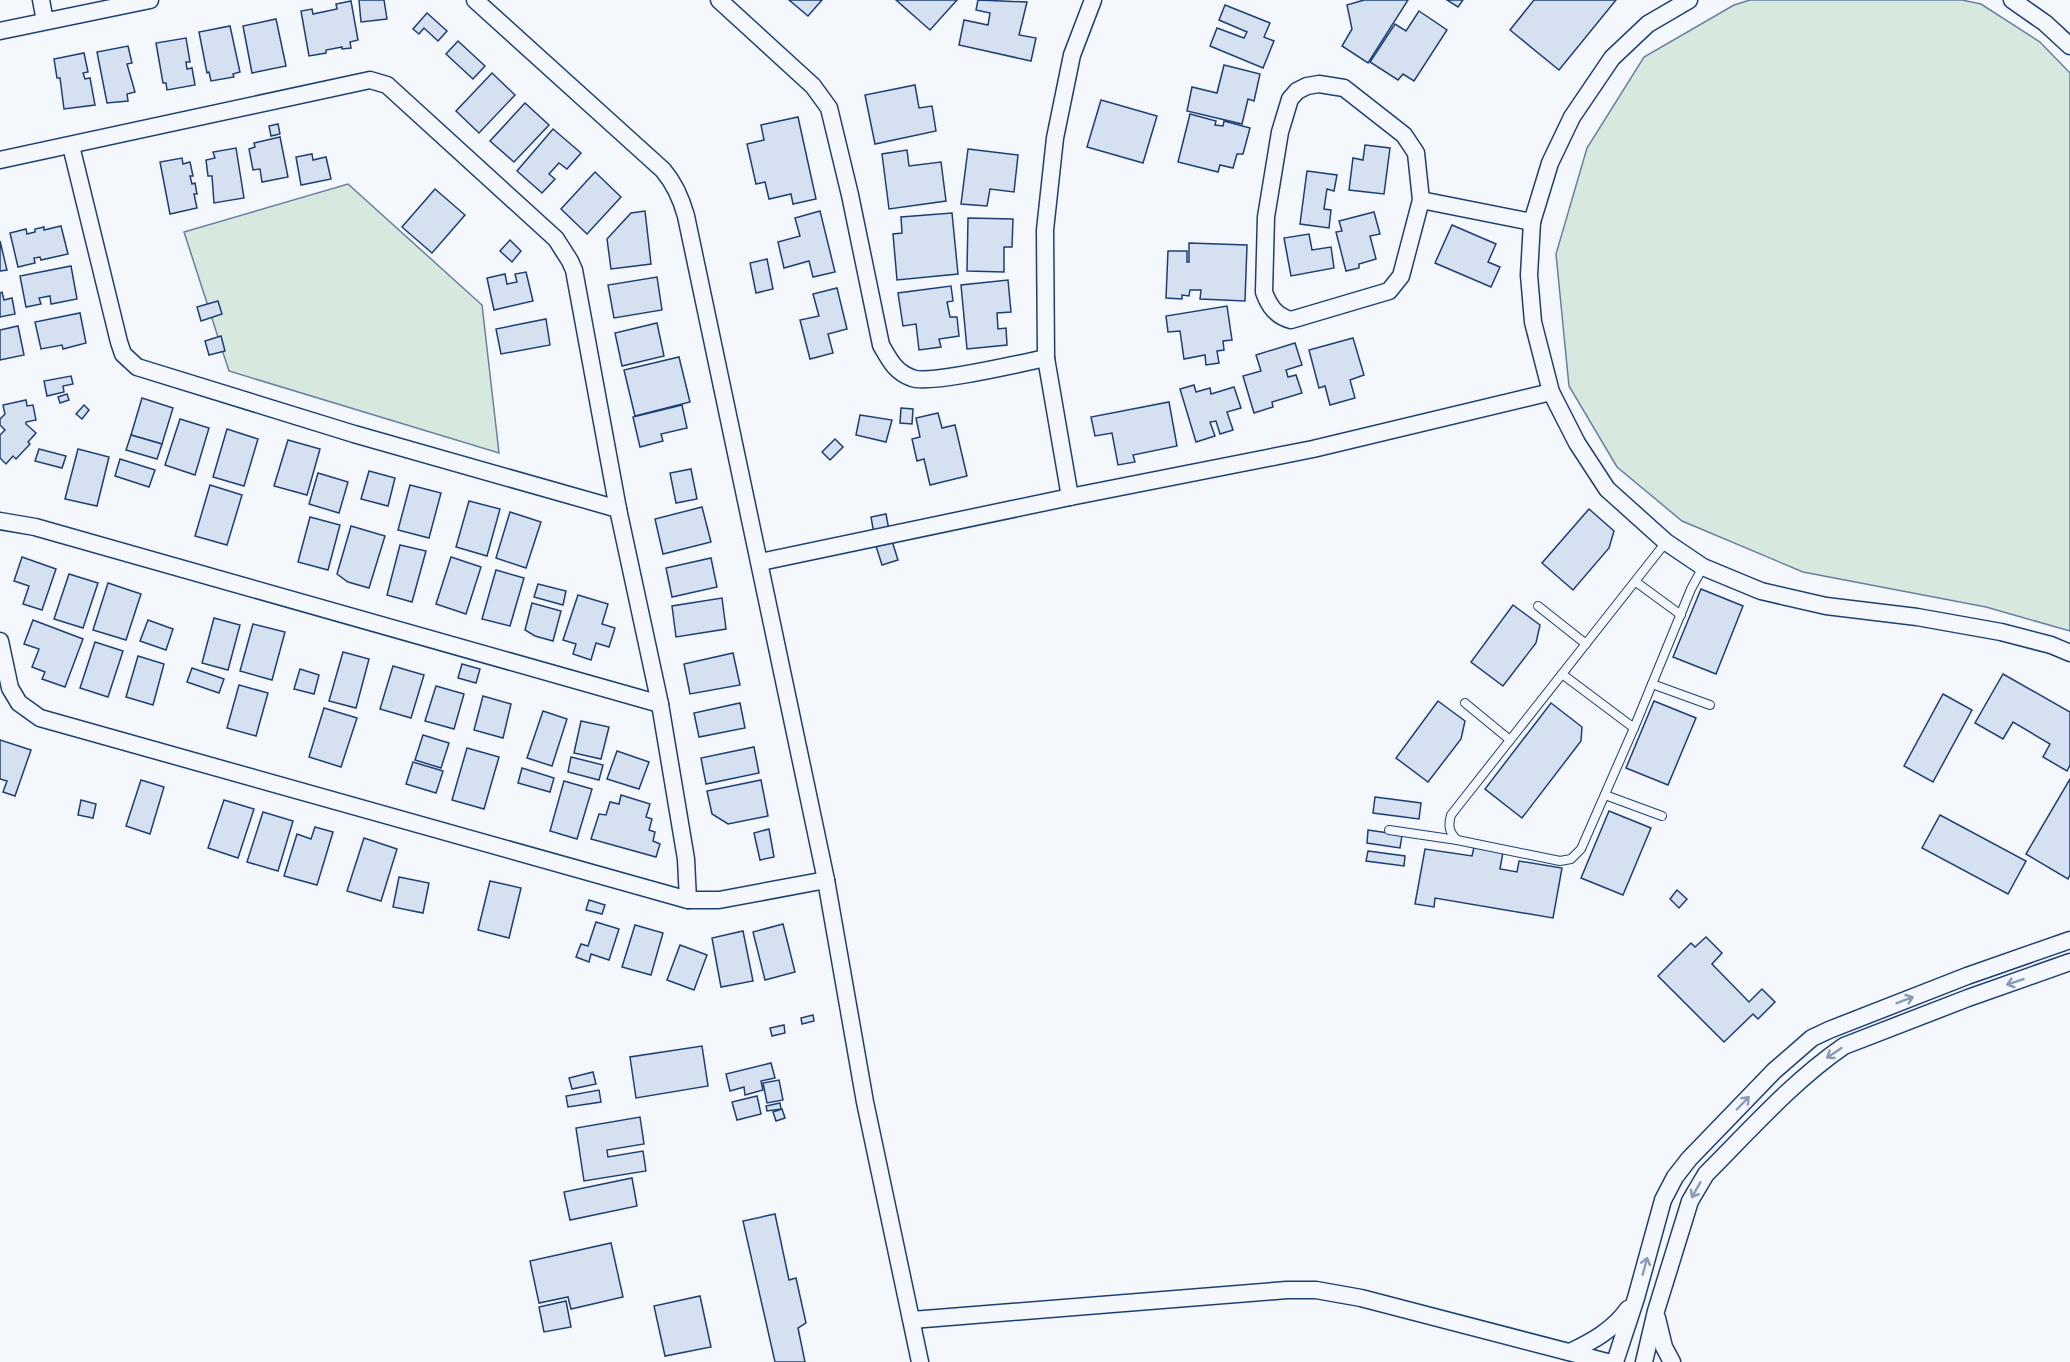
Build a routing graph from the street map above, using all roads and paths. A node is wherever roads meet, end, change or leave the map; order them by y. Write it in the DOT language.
graph roads {
  1 [pos="40,0"];
  2 [pos="150,0"];
  3 [pos="475,0"];
  4 [pos="719,0"];
  5 [pos="1093,0"];
  6 [pos="1689,0"];
  7 [pos="2012,0"];
  8 [pos="1662,6"];
  9 [pos="45,21"];
  10 [pos="0,31"];
  11 [pos="2070,46"];
  12 [pos="71,146"];
  13 [pos="0,160"];
  14 [pos="1420,200"];
  15 [pos="1532,222"];
  16 [pos="1046,358"];
  17 [pos="1551,392"];
  18 [pos="1070,497"];
  19 [pos="618,509"];
  20 [pos="0,521"];
  21 [pos="1666,542"];
  22 [pos="761,562"];
  23 [pos="1703,567"];
  24 [pos="1636,582"];
  25 [pos="1538,606"];
  26 [pos="1681,615"];
  27 [pos="0,642"];
  28 [pos="1586,644"];
  29 [pos="2070,653"];
  30 [pos="1562,674"];
  31 [pos="1652,684"];
  32 [pos="1465,703"];
  33 [pos="660,704"];
  34 [pos="1710,705"];
  35 [pos="1634,728"];
  36 [pos="1509,740"];
  37 [pos="1605,795"];
  38 [pos="1662,816"];
  39 [pos="1389,830"];
  40 [pos="1457,840"];
  41 [pos="826,880"];
  42 [pos="688,900"];
  43 [pos="2070,940"];
  44 [pos="2070,962"];
  45 [pos="1636,1298"];
  46 [pos="1656,1311"];
  47 [pos="912,1320"];
  48 [pos="1570,1352"];
  49 [pos="920,1362"];
  50 [pos="1607,1362"];
  51 [pos="1615,1362"];
  52 [pos="1644,1362"];
  53 [pos="1672,1362"];
  1 -- 9 [label="street"];
  2 -- 9 [label="street"];
  3 -- 22 [label="street"];
  4 -- 16 [label="street"];
  5 -- 16 [label="street"];
  6 -- 8 [label="street"];
  7 -- 11 [label="street"];
  8 -- 15 [label="street"];
  9 -- 10 [label="street"];
  12 -- 13 [label="street"];
  12 -- 19 [label="street"];
  12 -- 19 [label="street"];
  14 -- 14 [label="street"];
  14 -- 15 [label="street"];
  15 -- 17 [label="street"];
  16 -- 18 [label="street"];
  17 -- 18 [label="street"];
  17 -- 21 [label="street"];
  18 -- 22 [label="street"];
  19 -- 33 [label="street"];
  20 -- 33 [label="street"];
  21 -- 23 [label="street"];
  21 -- 24 [label="lane"];
  22 -- 41 [label="street"];
  23 -- 26 [label="lane"];
  23 -- 29 [label="street"];
  24 -- 26 [label="lane"];
  24 -- 28 [label="lane"];
  25 -- 28 [label="lane"];
  26 -- 31 [label="lane"];
  27 -- 42 [label="street"];
  28 -- 30 [label="lane"];
  30 -- 35 [label="lane"];
  30 -- 36 [label="lane"];
  31 -- 34 [label="lane"];
  31 -- 35 [label="lane"];
  32 -- 36 [label="lane"];
  33 -- 42 [label="street"];
  35 -- 37 [label="lane"];
  36 -- 40 [label="lane"];
  37 -- 38 [label="lane"];
  37 -- 40 [label="lane"];
  39 -- 40 [label="lane"];
  41 -- 42 [label="street"];
  41 -- 47 [label="street"];
  45 -- 43 [label="street, one-way"];
  44 -- 46 [label="street, one-way"];
  45 -- 48 [label="street"];
  45 -- 51 [label="street"];
  46 -- 52 [label="street"];
  46 -- 53 [label="street"];
  47 -- 48 [label="street"];
  47 -- 49 [label="street"];
  48 -- 50 [label="street"];
}
